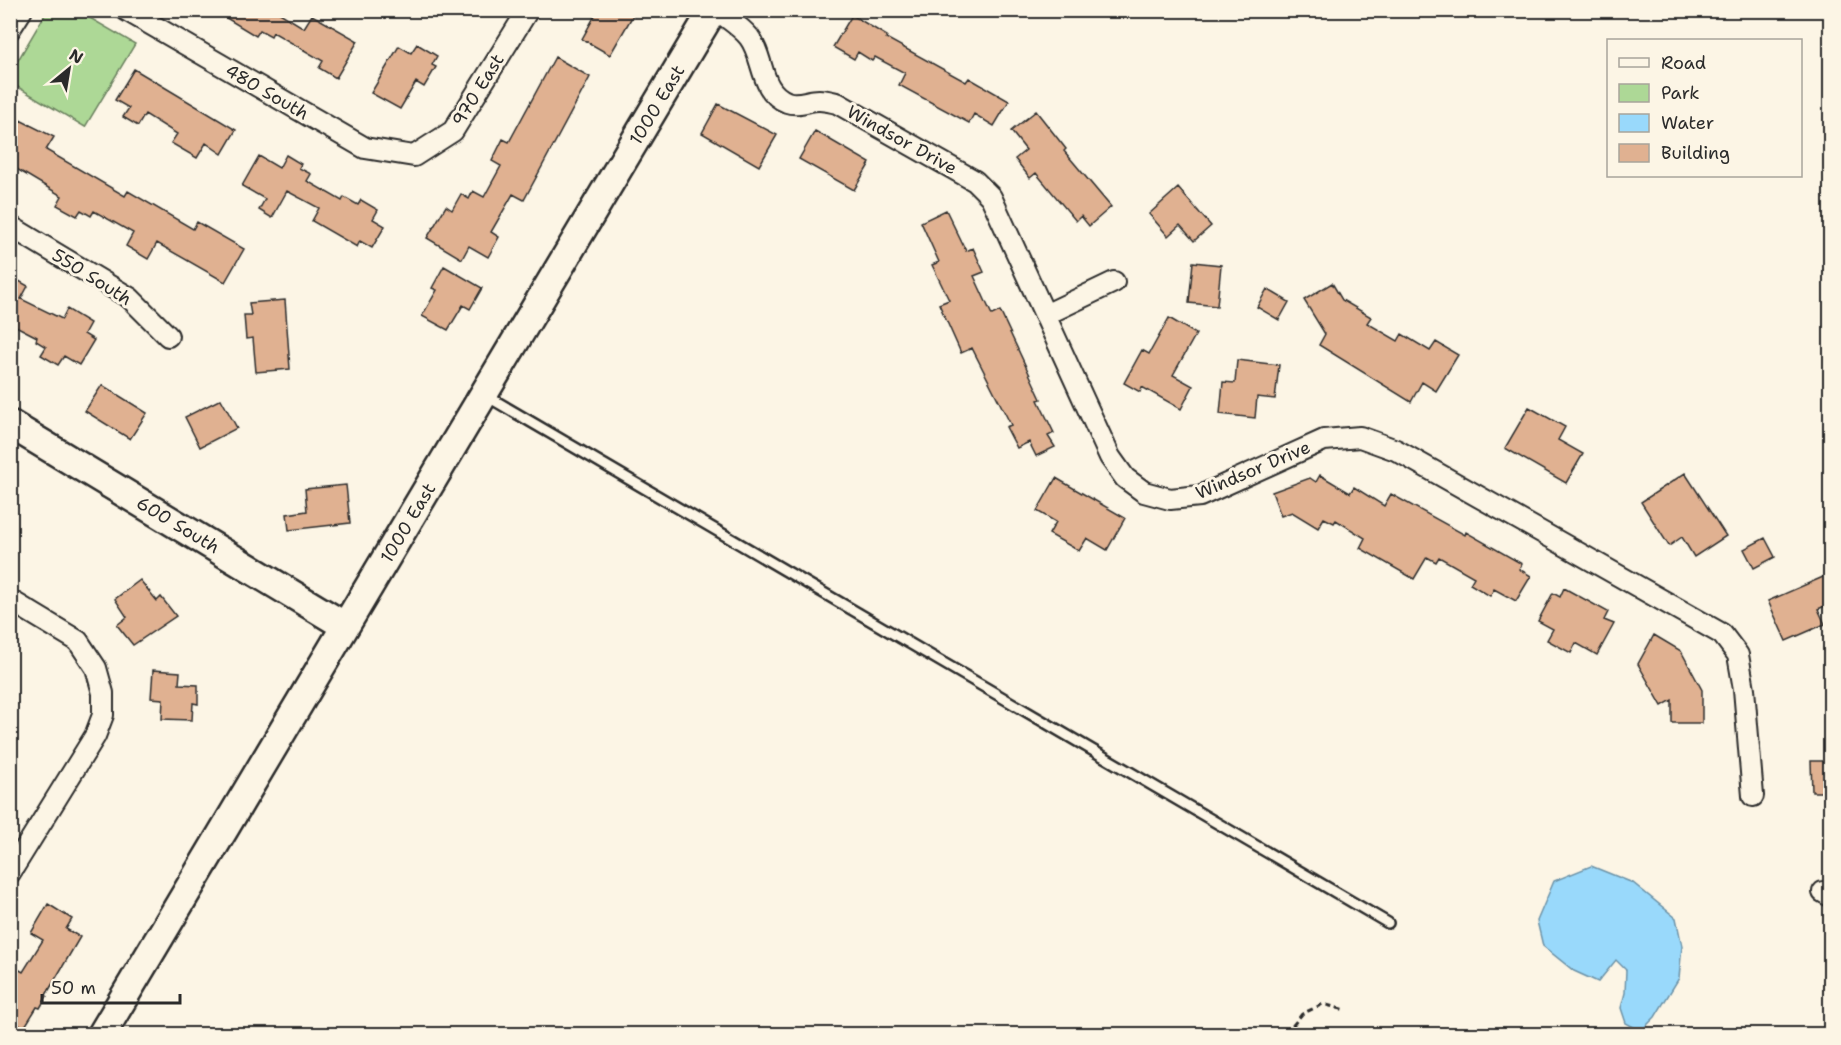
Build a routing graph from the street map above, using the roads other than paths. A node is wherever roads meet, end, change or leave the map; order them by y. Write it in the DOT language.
graph roads {
  1 [pos="21,10"];
  2 [pos="126,10"];
  3 [pos="528,10"];
  4 [pos="715,10"];
  5 [pos="10,28"];
  6 [pos="414,156"];
  7 [pos="10,226"];
  8 [pos="1114,282"];
  9 [pos="1045,315"];
  10 [pos="168,336"];
  11 [pos="485,395"];
  12 [pos="10,424"];
  13 [pos="10,600"];
  14 [pos="345,626"];
  15 [pos="1754,796"];
  16 [pos="10,873"];
  17 [pos="1388,923"];
  18 [pos="102,1035"];
  1 -- 5 [label="street"];
  2 -- 6 [label="street, 480 South"];
  3 -- 6 [label="street, 970 East"];
  4 -- 9 [label="street, Windsor Drive"];
  4 -- 11 [label="street, 1000 East"];
  7 -- 10 [label="street, 550 South"];
  8 -- 9 [label="street"];
  9 -- 15 [label="street, Windsor Drive"];
  11 -- 14 [label="street, 1000 East"];
  11 -- 17 [label="lane"];
  12 -- 14 [label="street, 600 South"];
  13 -- 16 [label="street"];
  14 -- 18 [label="street, 1000 East"];
}
